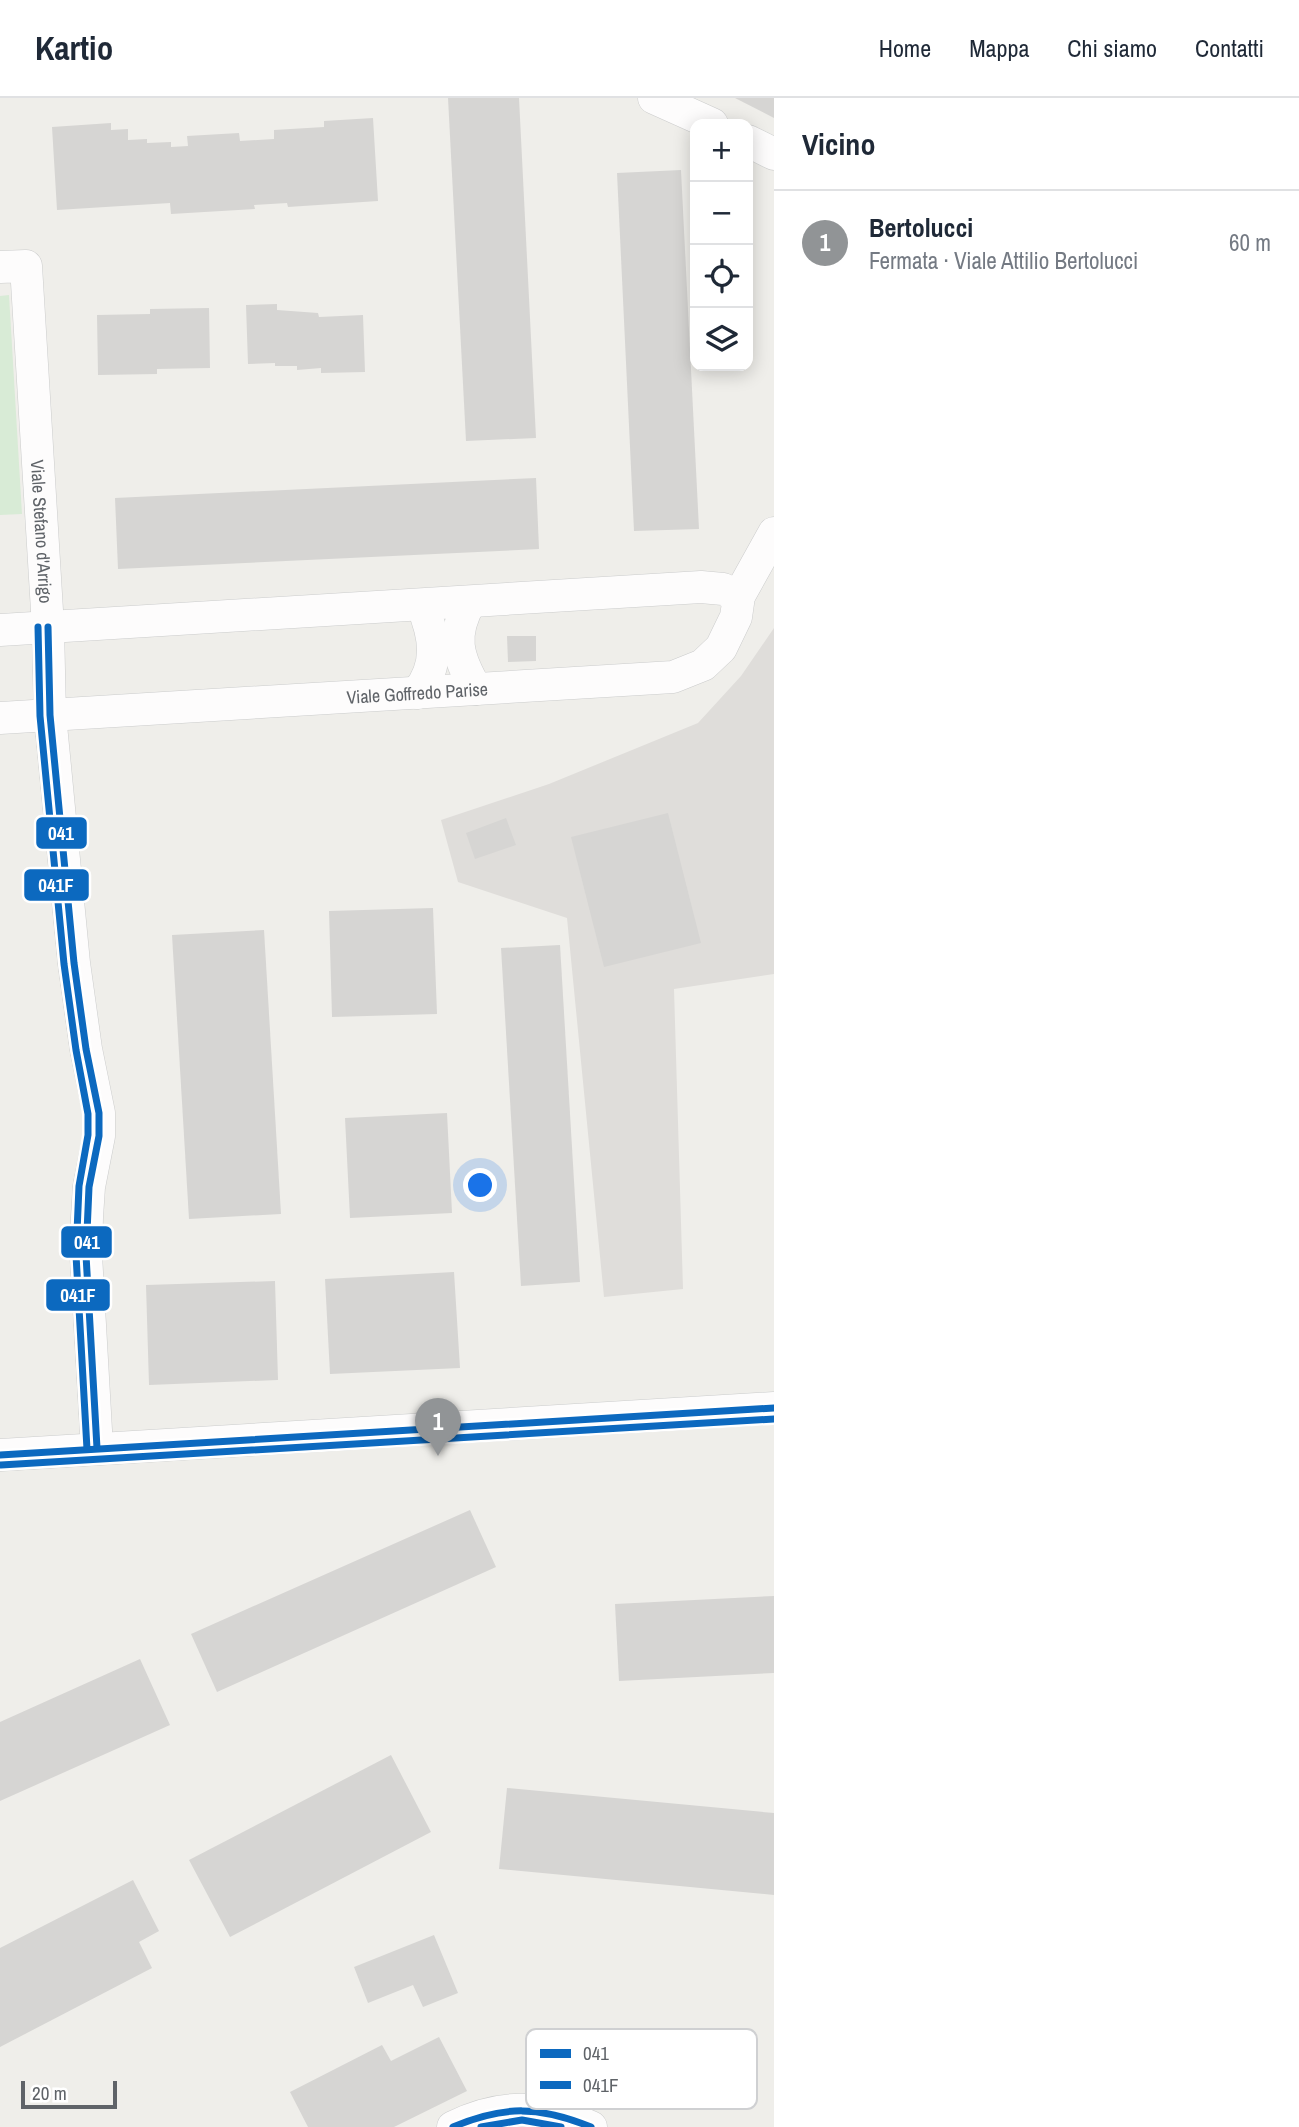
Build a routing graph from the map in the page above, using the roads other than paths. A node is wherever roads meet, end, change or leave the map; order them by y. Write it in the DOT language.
graph roads {
  1 [pos="654,98"];
  2 [pos="701,119"];
  3 [pos="753,144"];
  4 [pos="774,154"];
  5 [pos="0,267"];
  6 [pos="774,533"];
  7 [pos="740,596"];
  8 [pos="470,602"];
  9 [pos="422,605"];
  10 [pos="48,627"];
  11 [pos="0,630"];
  12 [pos="476,689"];
  13 [pos="417,693"];
  14 [pos="50,715"];
  15 [pos="0,718"];
  16 [pos="774,1408"];
  17 [pos="97,1448"];
  18 [pos="0,1455"];
  19 [pos="453,2127"];
  20 [pos="591,2127"];
  1 -- 2 [label="street"];
  3 -- 4 [label="street"];
  5 -- 10 [label="street, Viale Stefano d'Arrigo"];
  6 -- 7 [label="street, Viale Goffredo Parise"];
  7 -- 8 [label="street"];
  7 -- 12 [label="street, Viale Goffredo Parise"];
  8 -- 9 [label="street"];
  8 -- 12 [label="street"];
  9 -- 10 [label="street"];
  9 -- 13 [label="street"];
  10 -- 11 [label="street"];
  10 -- 14 [label="street, Viale Stefano d'Arrigo"];
  12 -- 13 [label="street, Viale Goffredo Parise"];
  13 -- 14 [label="street, Viale Goffredo Parise"];
  14 -- 15 [label="street, Viale Goffredo Parise"];
  14 -- 17 [label="street, Viale Stefano d'Arrigo"];
  16 -- 17 [label="street"];
  17 -- 18 [label="street"];
  19 -- 20 [label="street"];
}
